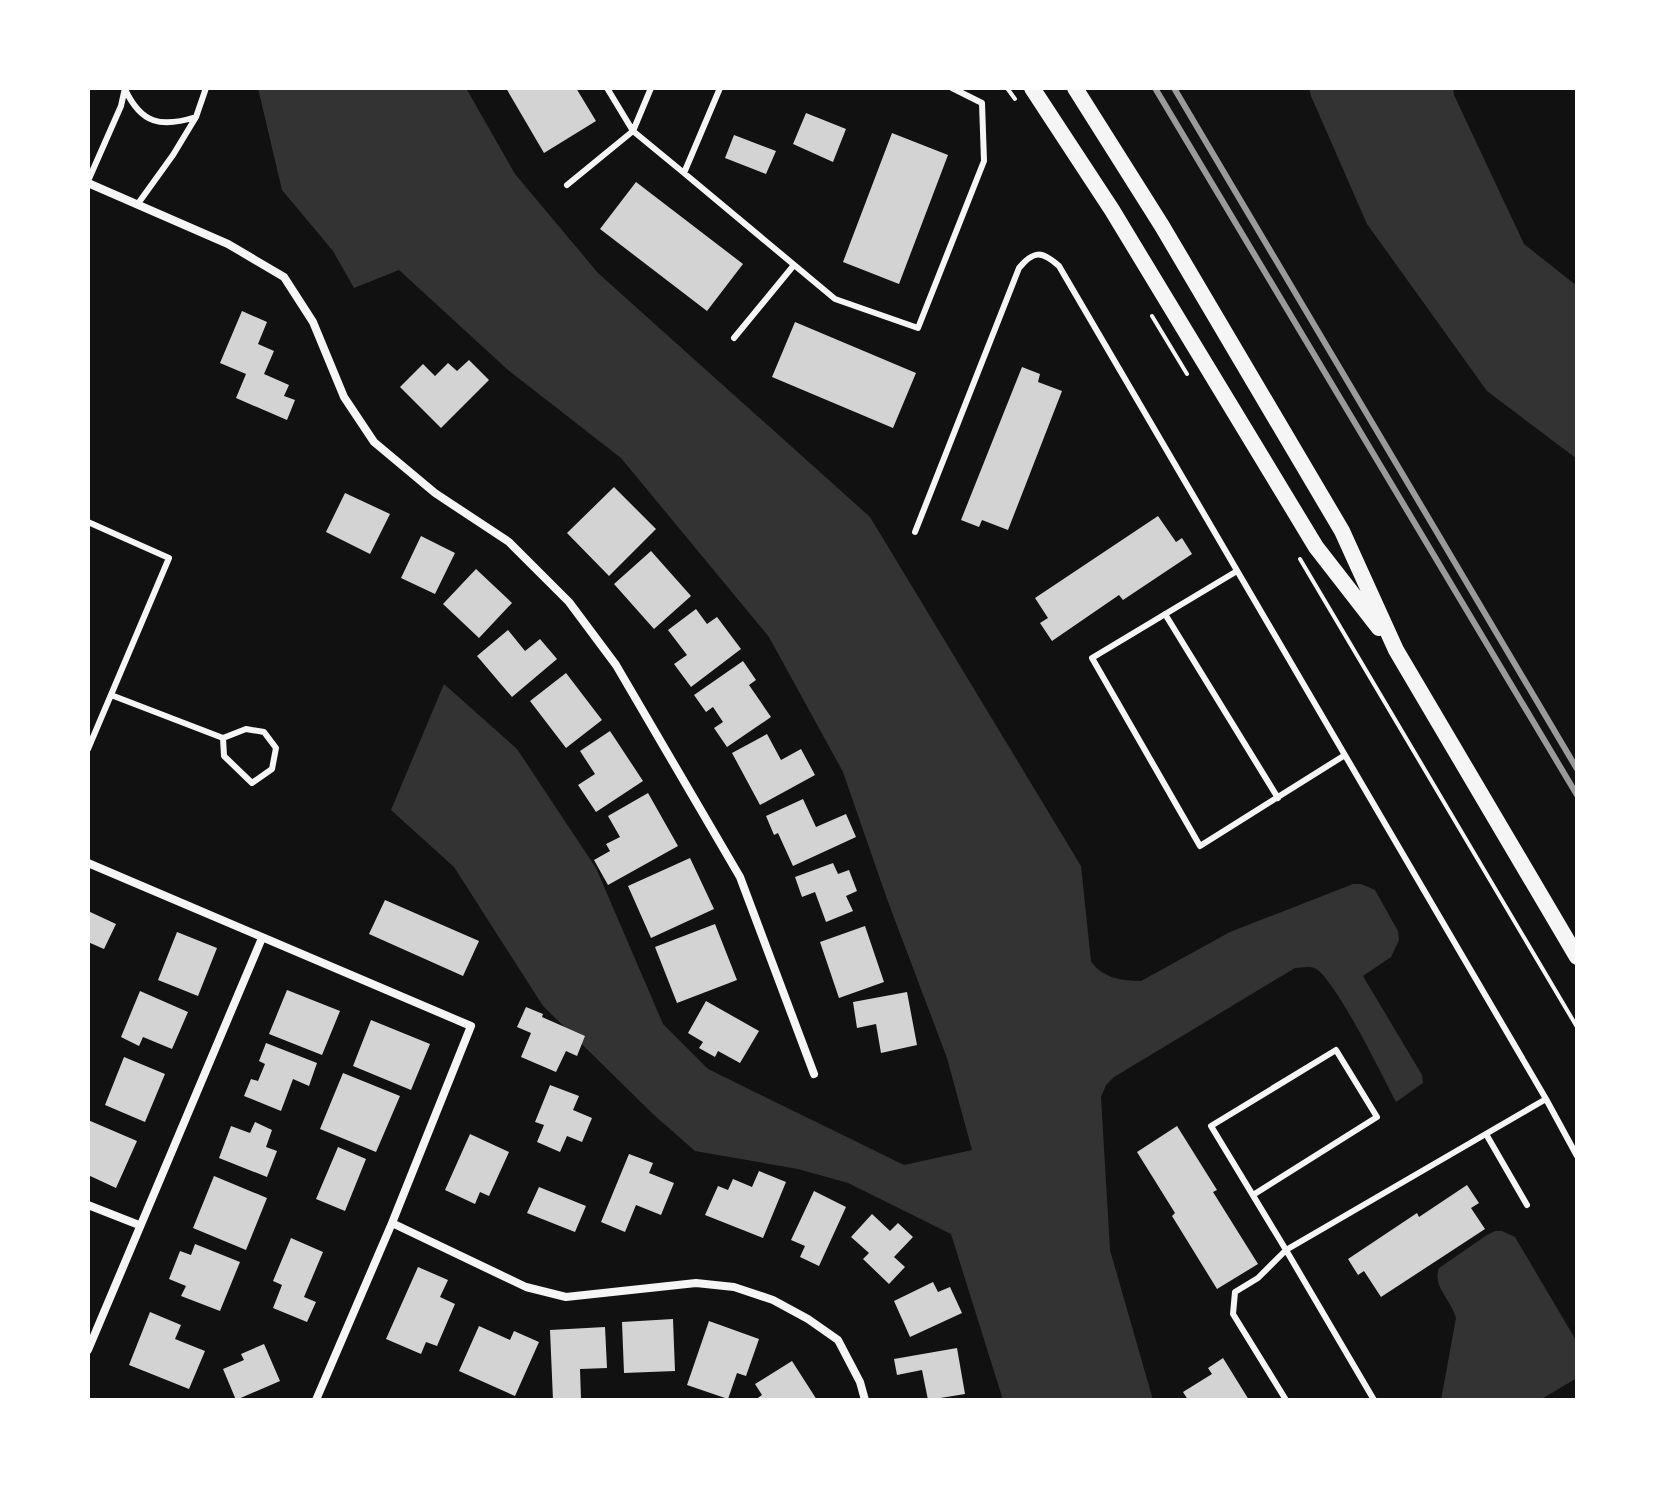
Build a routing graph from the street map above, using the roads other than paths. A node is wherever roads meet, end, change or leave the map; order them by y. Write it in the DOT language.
graph roads {
  1 [pos="125,88"];
  2 [pos="206,88"];
  3 [pos="607,88"];
  4 [pos="651,88"];
  5 [pos="720,88"];
  6 [pos="952,88"];
  7 [pos="1032,88"];
  8 [pos="1075,88"];
  9 [pos="196,117"];
  10 [pos="633,131"];
  11 [pos="684,173"];
  12 [pos="88,182"];
  13 [pos="567,185"];
  14 [pos="137,205"];
  15 [pos="794,265"];
  16 [pos="734,338"];
  17 [pos="88,522"];
  18 [pos="915,532"];
  19 [pos="1237,571"];
  20 [pos="1165,614"];
  21 [pos="1396,650"];
  22 [pos="111,695"];
  23 [pos="223,738"];
  24 [pos="88,749"];
  25 [pos="1345,755"];
  26 [pos="1278,798"];
  27 [pos="88,863"];
  28 [pos="262,938"];
  29 [pos="1577,957"];
  30 [pos="814,1074"];
  31 [pos="1546,1099"];
  32 [pos="1486,1134"];
  33 [pos="1577,1156"];
  34 [pos="1253,1195"];
  35 [pos="88,1205"];
  36 [pos="1527,1205"];
  37 [pos="392,1223"];
  38 [pos="139,1225"];
  39 [pos="1286,1250"];
  40 [pos="88,1350"];
  41 [pos="316,1400"];
  42 [pos="865,1400"];
  43 [pos="1286,1400"];
  44 [pos="1374,1400"];
  1 -- 9 [label="lane"];
  1 -- 12 [label="lane"];
  2 -- 9 [label="lane"];
  3 -- 10 [label="lane"];
  4 -- 10 [label="lane"];
  5 -- 11 [label="lane"];
  6 -- 15 [label="lane"];
  7 -- 21 [label="main road"];
  8 -- 21 [label="main road"];
  9 -- 14 [label="lane"];
  10 -- 11 [label="lane"];
  10 -- 13 [label="lane"];
  11 -- 15 [label="lane"];
  12 -- 14 [label="street"];
  14 -- 30 [label="street"];
  15 -- 16 [label="lane"];
  17 -- 22 [label="lane"];
  18 -- 19 [label="lane"];
  19 -- 20 [label="lane"];
  19 -- 25 [label="lane"];
  20 -- 26 [label="lane"];
  20 -- 26 [label="lane"];
  21 -- 29 [label="main road"];
  22 -- 23 [label="lane"];
  22 -- 24 [label="lane"];
  23 -- 23 [label="lane"];
  25 -- 26 [label="lane"];
  25 -- 31 [label="lane"];
  27 -- 28 [label="street"];
  28 -- 37 [label="street"];
  28 -- 38 [label="street"];
  31 -- 32 [label="lane"];
  31 -- 33 [label="lane"];
  32 -- 36 [label="lane"];
  32 -- 39 [label="lane"];
  34 -- 34 [label="lane"];
  34 -- 39 [label="lane"];
  35 -- 38 [label="street"];
  37 -- 41 [label="street"];
  37 -- 42 [label="street"];
  38 -- 40 [label="street"];
  39 -- 43 [label="lane"];
  39 -- 44 [label="lane"];
}
